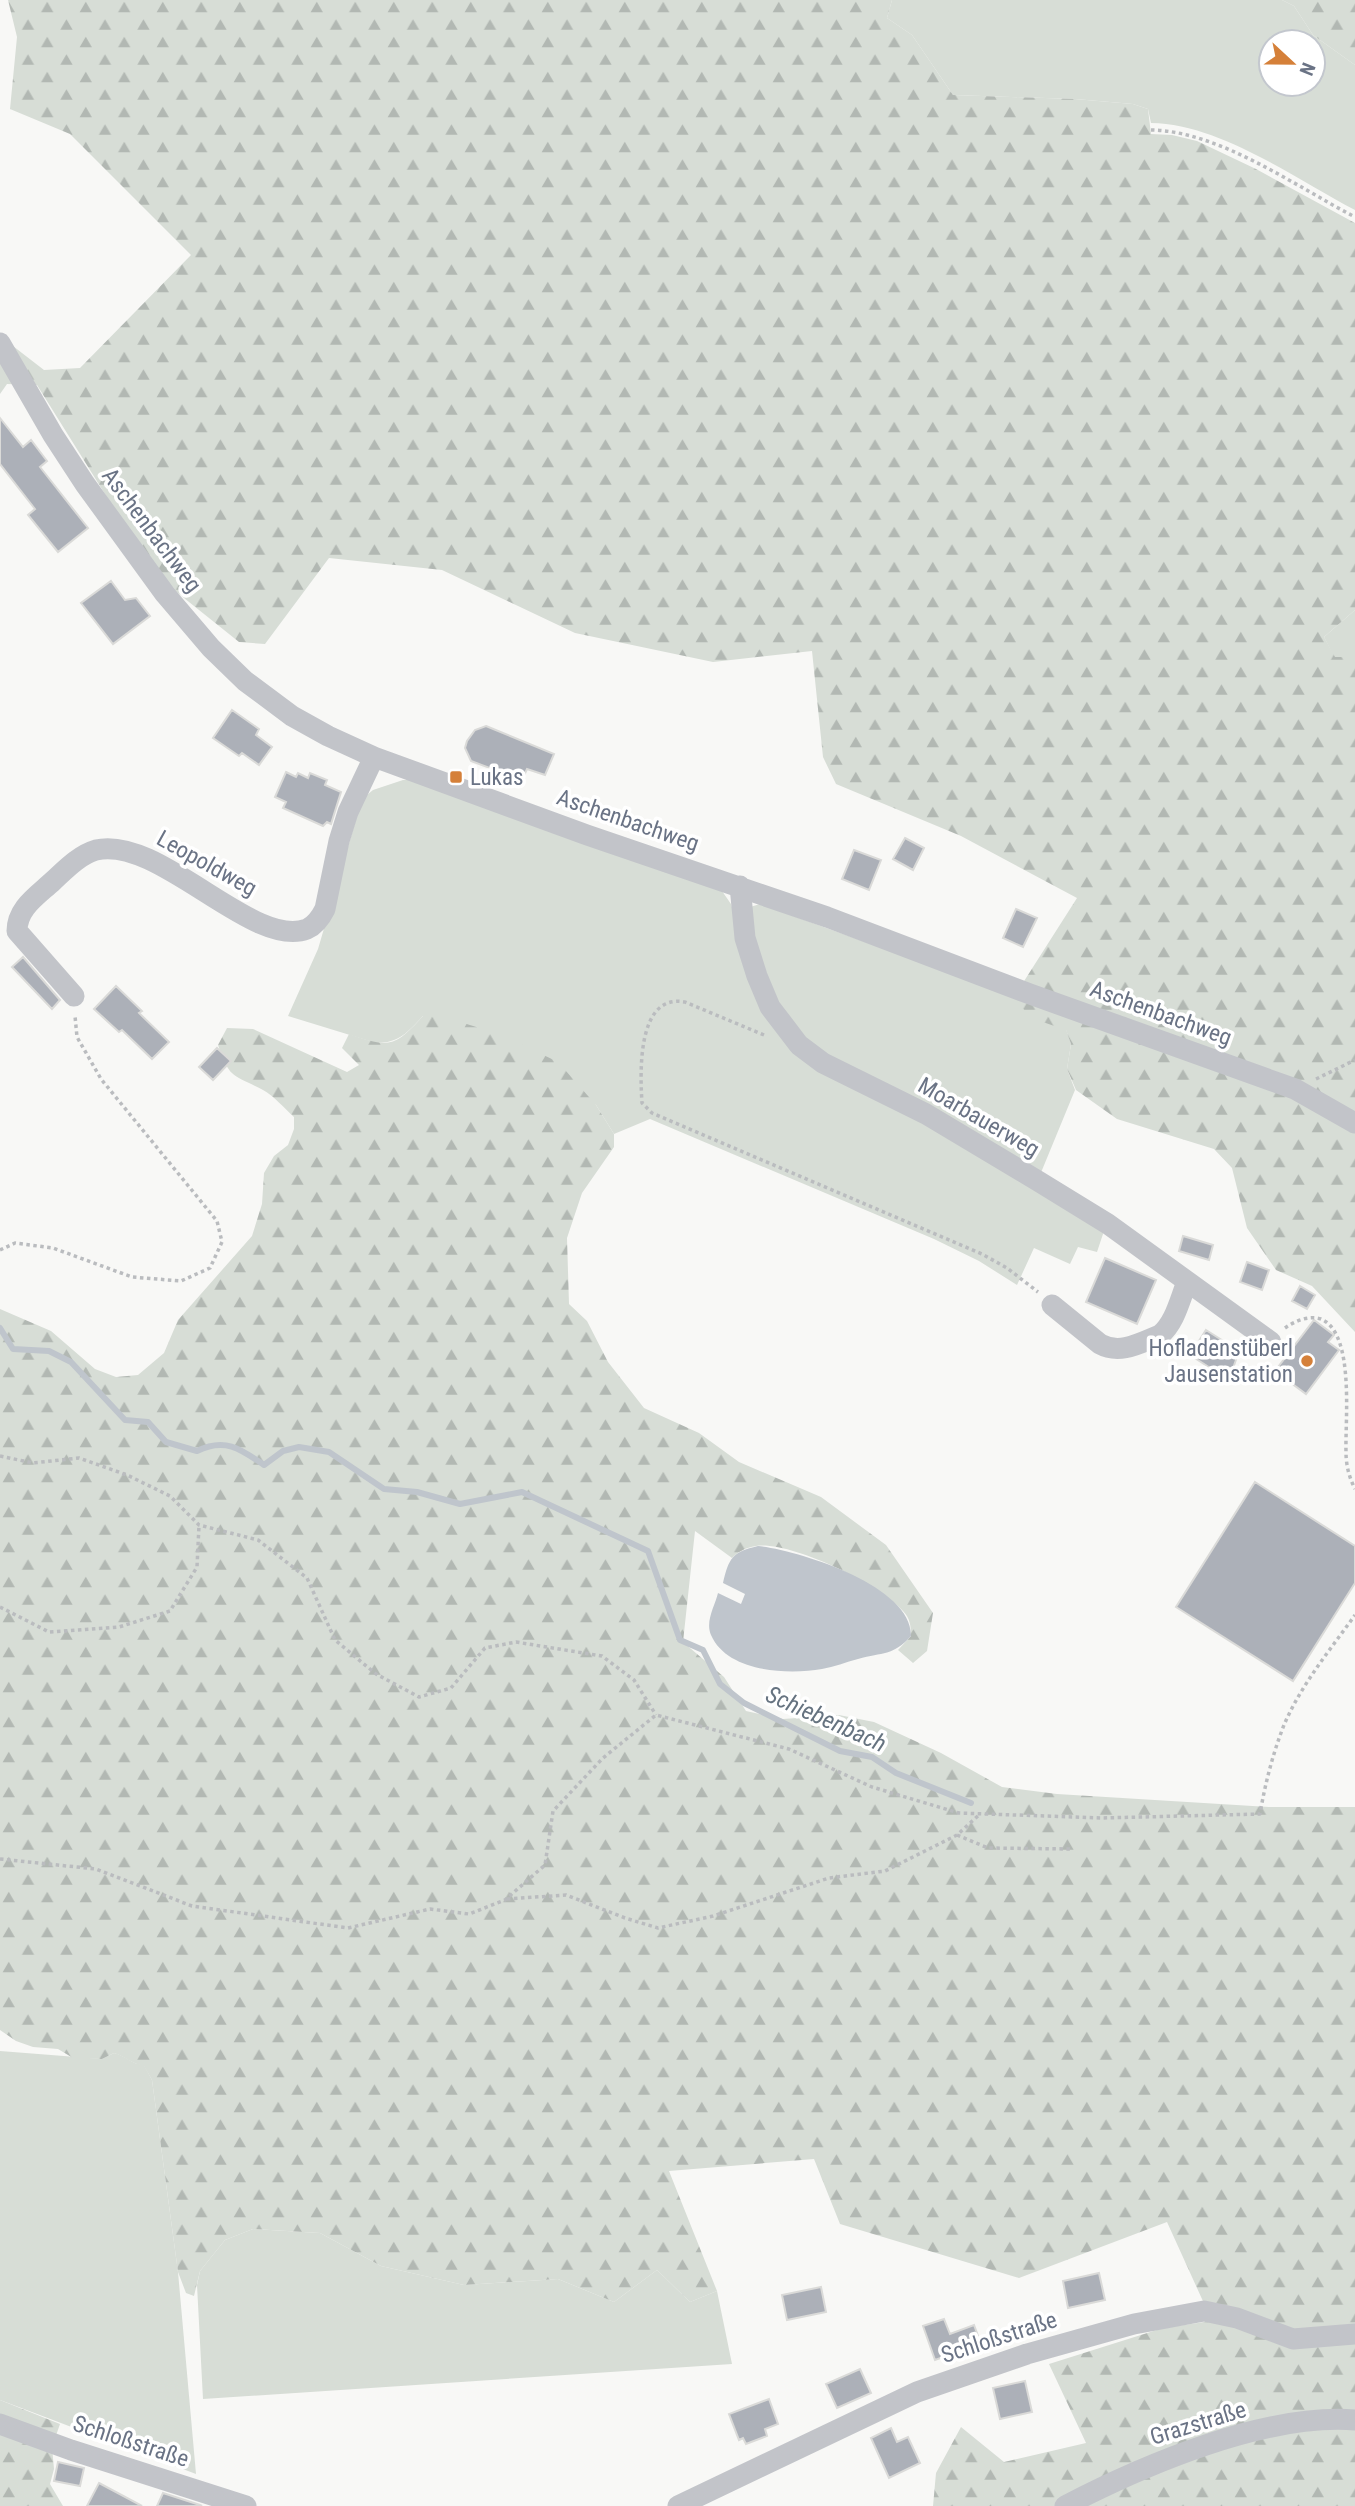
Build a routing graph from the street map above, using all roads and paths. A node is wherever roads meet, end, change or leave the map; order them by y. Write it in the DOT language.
graph roads {
  1 [pos="1151,130"];
  2 [pos="1355,217"];
  3 [pos="0,343"];
  4 [pos="374,757"];
  5 [pos="740,886"];
  6 [pos="74,996"];
  7 [pos="790,1035"];
  8 [pos="1355,1060"];
  9 [pos="1295,1089"];
  10 [pos="1355,1123"];
  11 [pos="0,1250"];
  12 [pos="1187,1282"];
  13 [pos="1052,1305"];
  14 [pos="1271,1342"];
  15 [pos="0,1456"];
  16 [pos="1355,1489"];
  17 [pos="199,1525"];
  18 [pos="0,1608"];
  19 [pos="1355,1615"];
  20 [pos="656,1715"];
  21 [pos="980,1814"];
  22 [pos="957,1835"];
  23 [pos="1073,1849"];
  24 [pos="0,1859"];
  25 [pos="505,1900"];
  26 [pos="1355,2334"];
  27 [pos="1355,2420"];
  28 [pos="0,2424"];
  29 [pos="246,2506"];
  30 [pos="678,2506"];
  31 [pos="1065,2506"];
  1 -- 2 [label="path"];
  3 -- 4 [label="street, Aschenbachweg"];
  4 -- 5 [label="street, Aschenbachweg"];
  4 -- 6 [label="street, Leopoldweg"];
  5 -- 7 [label="street, Moarbauerweg"];
  5 -- 9 [label="street, Aschenbachweg"];
  6 -- 11 [label="path"];
  7 -- 12 [label="street, Moarbauerweg"];
  7 -- 13 [label="path"];
  8 -- 9 [label="path"];
  9 -- 10 [label="street, Aschenbachweg"];
  12 -- 13 [label="street"];
  12 -- 14 [label="street, Moarbauerweg"];
  14 -- 16 [label="path"];
  15 -- 17 [label="path"];
  17 -- 18 [label="path"];
  17 -- 20 [label="path"];
  19 -- 21 [label="path"];
  20 -- 21 [label="path"];
  20 -- 25 [label="path"];
  21 -- 22 [label="path"];
  22 -- 23 [label="path"];
  22 -- 25 [label="path"];
  24 -- 25 [label="path"];
  26 -- 30 [label="street, Schloßstraße"];
  27 -- 31 [label="street, Grazstraße"];
  28 -- 29 [label="street, Schloßstraße"];
}
